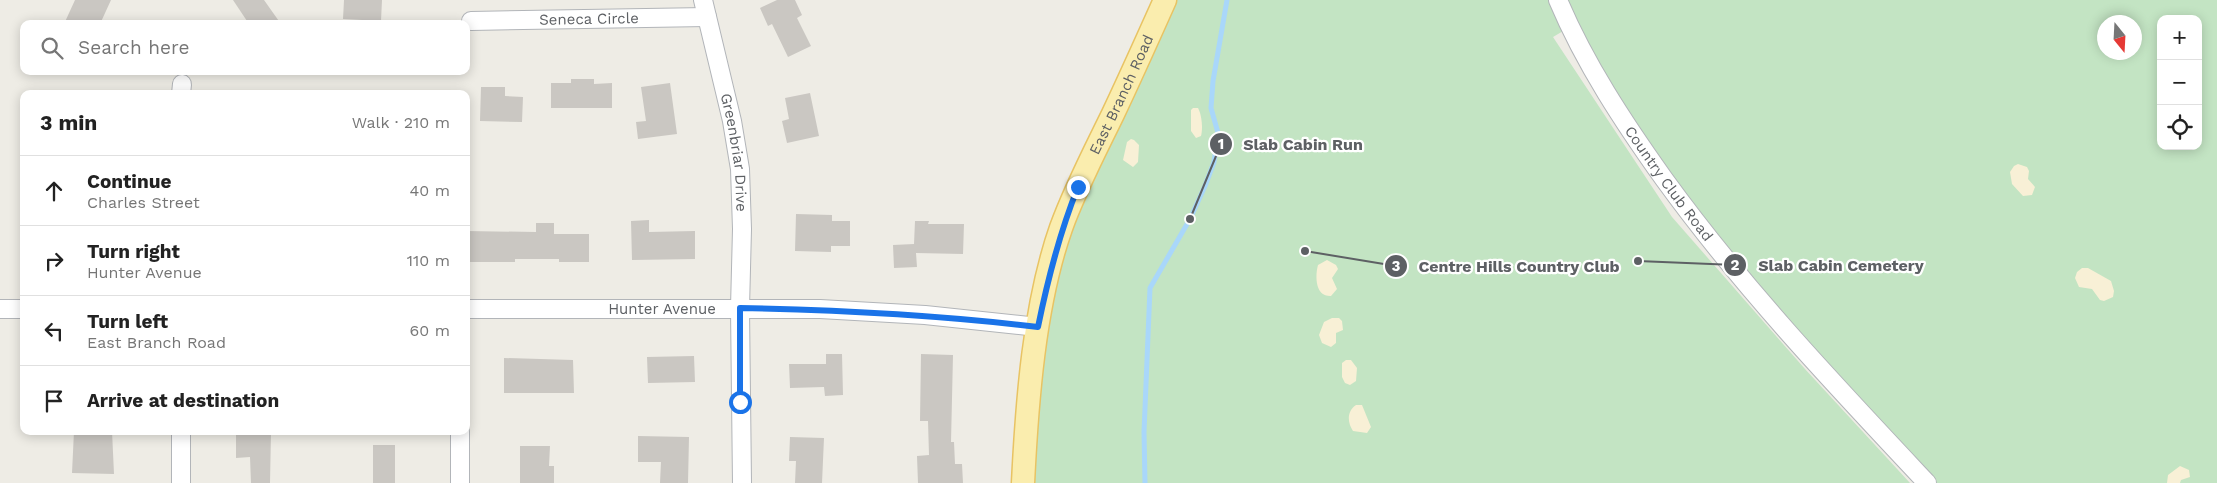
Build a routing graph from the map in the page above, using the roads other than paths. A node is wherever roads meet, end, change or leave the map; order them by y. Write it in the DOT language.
graph roads {
  1 [pos="703,0"];
  2 [pos="1165,0"];
  3 [pos="1558,0"];
  4 [pos="706,17"];
  5 [pos="471,21"];
  6 [pos="740,308"];
  7 [pos="0,309"];
  8 [pos="20,309"];
  9 [pos="470,310"];
  10 [pos="1038,327"];
  11 [pos="181,435"];
  12 [pos="460,435"];
  13 [pos="181,483"];
  14 [pos="460,483"];
  15 [pos="742,483"];
  16 [pos="1023,483"];
  17 [pos="1927,483"];
  1 -- 4 [label="street, Greenbriar Drive"];
  2 -- 10 [label="main road, East Branch Road"];
  3 -- 17 [label="street, Country Club Road"];
  4 -- 5 [label="street, Seneca Circle"];
  4 -- 6 [label="street, Greenbriar Drive"];
  6 -- 9 [label="street, Hunter Avenue"];
  6 -- 10 [label="street, Hunter Avenue"];
  6 -- 15 [label="street, Greenbriar Drive"];
  7 -- 8 [label="street"];
  10 -- 16 [label="main road, East Branch Road"];
  11 -- 13 [label="street"];
  12 -- 14 [label="street"];
}
